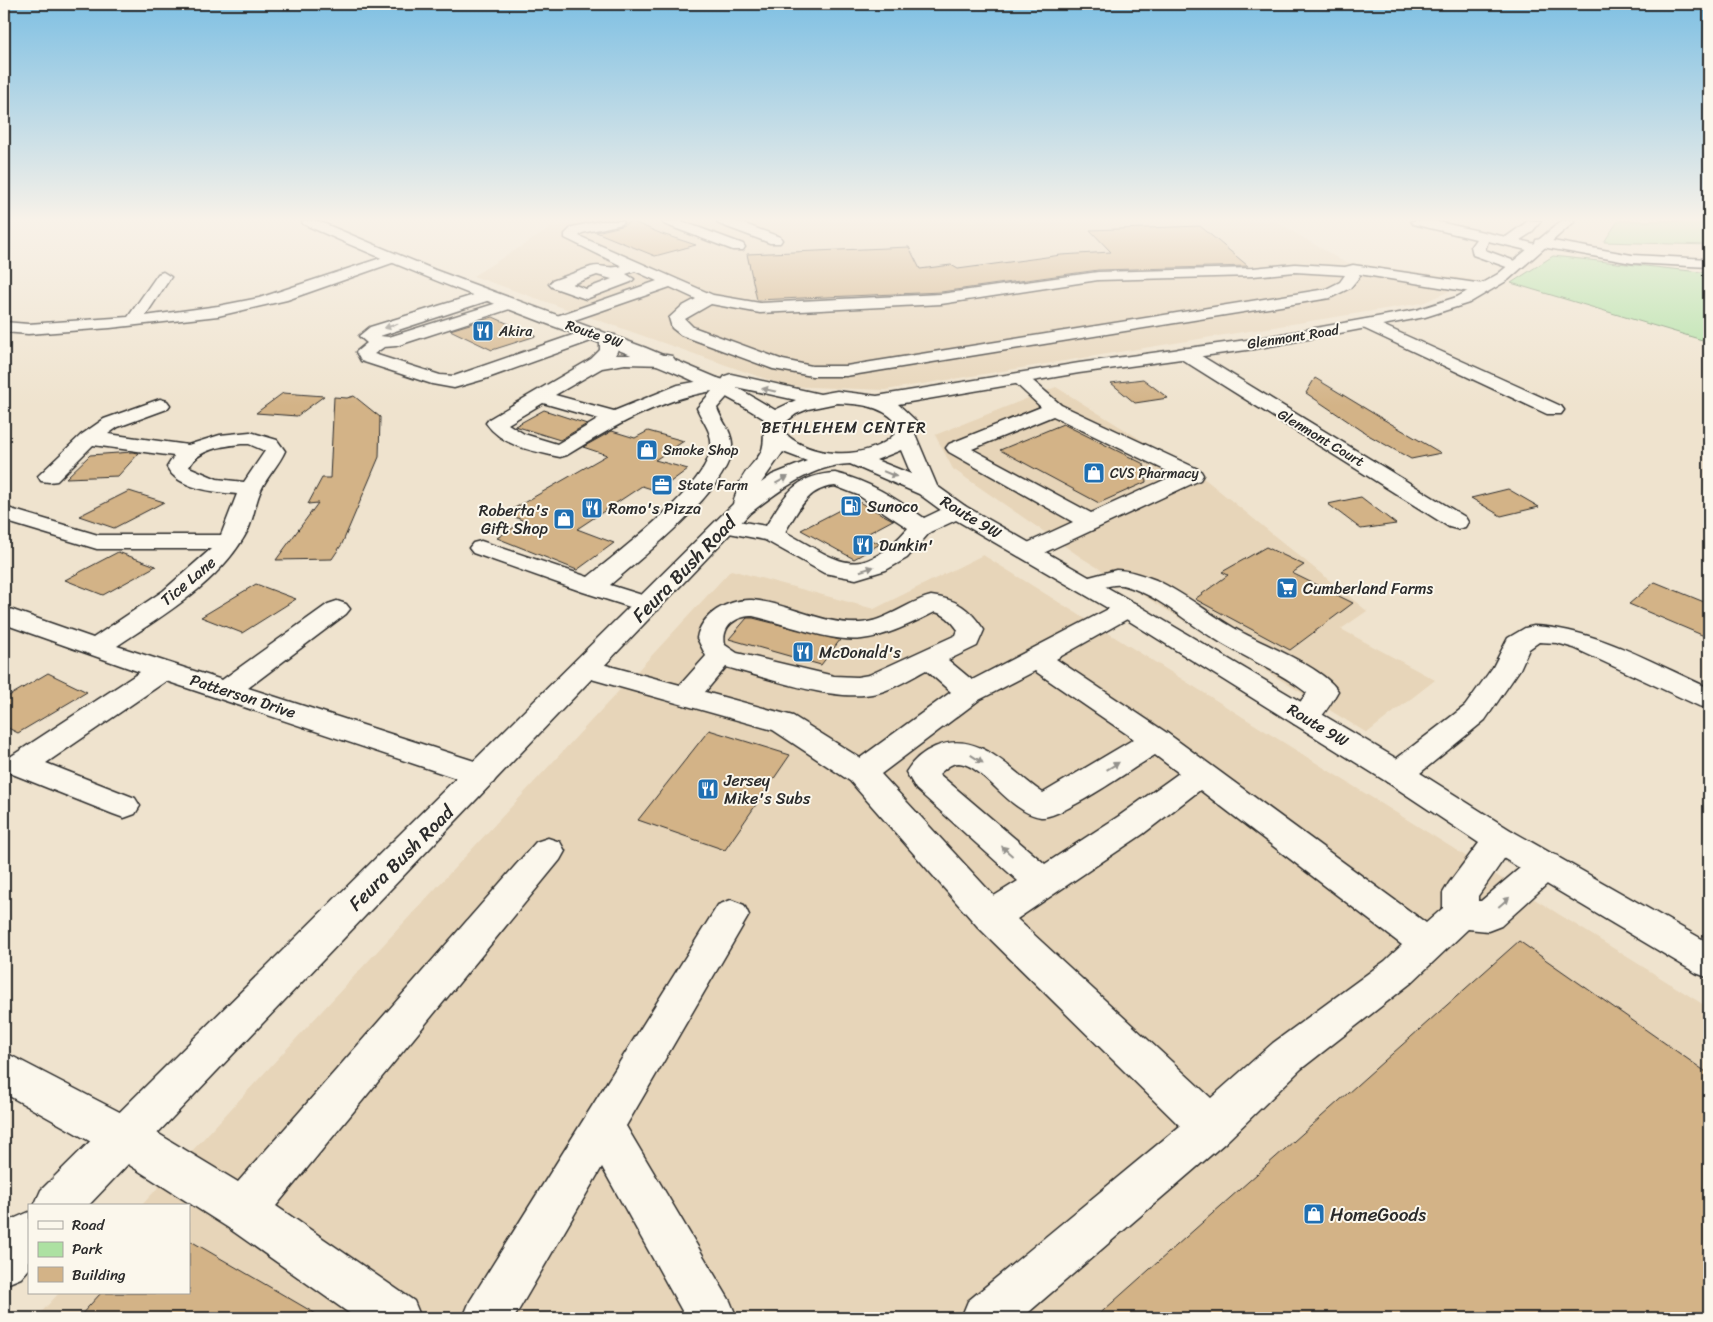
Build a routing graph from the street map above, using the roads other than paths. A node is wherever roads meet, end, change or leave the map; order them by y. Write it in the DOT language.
graph roads {
  1 [pos="160,283"];
  2 [pos="326,283"];
  3 [pos="452,283"];
  4 [pos="668,283"];
  5 [pos="669,283"];
  6 [pos="672,283"];
  7 [pos="1052,283"];
  8 [pos="1346,283"];
  9 [pos="1408,283"];
  10 [pos="1493,283"];
  11 [pos="1475,293"];
  12 [pos="487,296"];
  13 [pos="709,299"];
  14 [pos="510,304"];
  15 [pos="134,320"];
  16 [pos="558,321"];
  17 [pos="1369,324"];
  18 [pos="4,327"];
  19 [pos="594,334"];
  20 [pos="380,342"];
  21 [pos="1184,353"];
  22 [pos="666,360"];
  23 [pos="597,362"];
  24 [pos="686,369"];
  25 [pos="1020,379"];
  26 [pos="989,384"];
  27 [pos="721,386"];
  28 [pos="540,396"];
  29 [pos="816,399"];
  30 [pos="878,402"];
  31 [pos="160,405"];
  32 [pos="1054,409"];
  33 [pos="1554,410"];
  34 [pos="615,418"];
  35 [pos="776,428"];
  36 [pos="907,432"];
  37 [pos="88,439"];
  38 [pos="192,452"];
  39 [pos="845,458"];
  40 [pos="49,476"];
  41 [pos="250,489"];
  42 [pos="927,489"];
  43 [pos="957,511"];
  44 [pos="4,514"];
  45 [pos="735,517"];
  46 [pos="1457,522"];
  47 [pos="1092,523"];
  48 [pos="922,526"];
  49 [pos="772,534"];
  50 [pos="229,542"];
  51 [pos="481,548"];
  52 [pos="1029,551"];
  53 [pos="1087,585"];
  54 [pos="592,587"];
  55 [pos="649,605"];
  56 [pos="337,609"];
  57 [pos="1127,609"];
  58 [pos="4,615"];
  59 [pos="96,648"];
  60 [pos="940,655"];
  61 [pos="721,656"];
  62 [pos="1036,659"];
  63 [pos="587,668"];
  64 [pos="162,670"];
  65 [pos="226,691"];
  66 [pos="969,693"];
  67 [pos="687,696"];
  68 [pos="1709,699"];
  69 [pos="1304,717"];
  70 [pos="1156,740"];
  71 [pos="12,762"];
  72 [pos="861,773"];
  73 [pos="1201,773"];
  74 [pos="1398,774"];
  75 [pos="482,775"];
  76 [pos="124,806"];
  77 [pos="1500,840"];
  78 [pos="548,851"];
  79 [pos="1546,865"];
  80 [pos="1044,884"];
  81 [pos="1460,914"];
  82 [pos="731,915"];
  83 [pos="991,917"];
  84 [pos="1429,946"];
  85 [pos="1709,962"];
  86 [pos="4,1070"];
  87 [pos="603,1126"];
  88 [pos="1211,1127"];
  89 [pos="124,1137"];
  90 [pos="59,1204"];
  91 [pos="243,1210"];
  92 [pos="28,1236"];
  93 [pos="4,1261"];
  94 [pos="397,1318"];
  95 [pos="487,1318"];
  96 [pos="713,1318"];
  97 [pos="985,1318"];
  1 -- 15 [label="main road"];
  2 -- 15 [label="main road"];
  3 -- 12 [label="main road, Route 9W"];
  4 -- 16 [label="main road"];
  5 -- 19 [label="main road"];
  6 -- 13 [label="main road"];
  7 -- 13 [label="main road"];
  8 -- 13 [label="main road"];
  9 -- 11 [label="main road"];
  10 -- 11 [label="main road, Glenmont Road"];
  11 -- 17 [label="main road, Glenmont Road"];
  12 -- 14 [label="main road, Route 9W"];
  12 -- 20 [label="main road, one-way"];
  14 -- 16 [label="main road, Route 9W"];
  14 -- 20 [label="main road"];
  15 -- 18 [label="main road"];
  16 -- 19 [label="main road, Route 9W"];
  17 -- 21 [label="main road, Glenmont Road"];
  17 -- 33 [label="main road"];
  19 -- 20 [label="main road"];
  19 -- 22 [label="main road, Route 9W"];
  19 -- 23 [label="main road"];
  21 -- 25 [label="main road, Glenmont Road"];
  21 -- 46 [label="main road, Glenmont Court"];
  22 -- 23 [label="main road"];
  22 -- 24 [label="main road, Route 9W"];
  23 -- 28 [label="main road"];
  24 -- 27 [label="main road, Route 9W"];
  29 -- 24 [label="main road, Route 9W, one-way"];
  25 -- 26 [label="main road, Glenmont Road"];
  25 -- 32 [label="main road"];
  26 -- 30 [label="main road, Glenmont Road"];
  26 -- 36 [label="main road, Glenmont Road"];
  27 -- 34 [label="main road"];
  27 -- 35 [label="main road, Route 9W"];
  27 -- 54 [label="main road"];
  28 -- 34 [label="main road"];
  28 -- 34 [label="main road"];
  29 -- 30 [label="main road"];
  29 -- 35 [label="main road"];
  30 -- 36 [label="main road, Route 9W"];
  31 -- 37 [label="main road"];
  32 -- 47 [label="main road"];
  32 -- 47 [label="main road"];
  35 -- 39 [label="main road, Route 9W"];
  35 -- 45 [label="main road, Feura Bush Road"];
  36 -- 39 [label="main road, Feura Bush Road"];
  36 -- 42 [label="main road, Route 9W"];
  37 -- 38 [label="main road"];
  37 -- 40 [label="main road"];
  38 -- 41 [label="main road"];
  38 -- 41 [label="main road, Tice Lane"];
  39 -- 42 [label="main road, Route 9W, one-way"];
  45 -- 39 [label="main road, Feura Bush Road, one-way"];
  41 -- 50 [label="main road, Tice Lane"];
  42 -- 43 [label="main road, Route 9W"];
  43 -- 48 [label="main road"];
  43 -- 52 [label="main road, Route 9W"];
  44 -- 50 [label="main road"];
  45 -- 49 [label="main road"];
  45 -- 55 [label="main road, Feura Bush Road"];
  47 -- 52 [label="main road"];
  49 -- 48 [label="main road, one-way"];
  48 -- 49 [label="main road"];
  50 -- 59 [label="main road, Tice Lane"];
  51 -- 54 [label="main road"];
  52 -- 53 [label="main road, Route 9W"];
  53 -- 57 [label="main road, Route 9W"];
  53 -- 69 [label="main road"];
  54 -- 55 [label="main road"];
  55 -- 63 [label="main road, Feura Bush Road"];
  56 -- 65 [label="main road"];
  57 -- 62 [label="main road"];
  57 -- 69 [label="main road, Route 9W"];
  58 -- 59 [label="main road, Patterson Drive"];
  59 -- 64 [label="main road, Patterson Drive"];
  60 -- 61 [label="main road"];
  60 -- 61 [label="main road"];
  60 -- 66 [label="main road"];
  61 -- 67 [label="main road"];
  62 -- 66 [label="main road"];
  62 -- 70 [label="main road"];
  63 -- 67 [label="main road"];
  63 -- 75 [label="main road, Feura Bush Road"];
  64 -- 65 [label="main road, Patterson Drive"];
  64 -- 71 [label="main road"];
  65 -- 75 [label="main road, Patterson Drive"];
  66 -- 72 [label="main road"];
  67 -- 72 [label="main road"];
  68 -- 74 [label="main road"];
  69 -- 74 [label="main road, Route 9W"];
  70 -- 73 [label="main road"];
  80 -- 70 [label="main road, one-way"];
  71 -- 76 [label="main road"];
  72 -- 83 [label="main road"];
  73 -- 80 [label="main road"];
  73 -- 84 [label="main road"];
  74 -- 77 [label="main road, Route 9W"];
  75 -- 89 [label="main road, Feura Bush Road"];
  77 -- 79 [label="main road, Route 9W"];
  77 -- 81 [label="main road"];
  78 -- 91 [label="main road"];
  81 -- 79 [label="main road, one-way"];
  79 -- 85 [label="main road, Route 9W"];
  80 -- 83 [label="main road"];
  81 -- 84 [label="main road"];
  82 -- 87 [label="main road"];
  83 -- 88 [label="main road"];
  84 -- 88 [label="main road"];
  86 -- 89 [label="main road"];
  87 -- 95 [label="main road"];
  87 -- 96 [label="main road"];
  88 -- 97 [label="main road"];
  89 -- 90 [label="main road, Feura Bush Road"];
  89 -- 91 [label="main road"];
  91 -- 94 [label="main road"];
  92 -- 93 [label="main road"];
}
